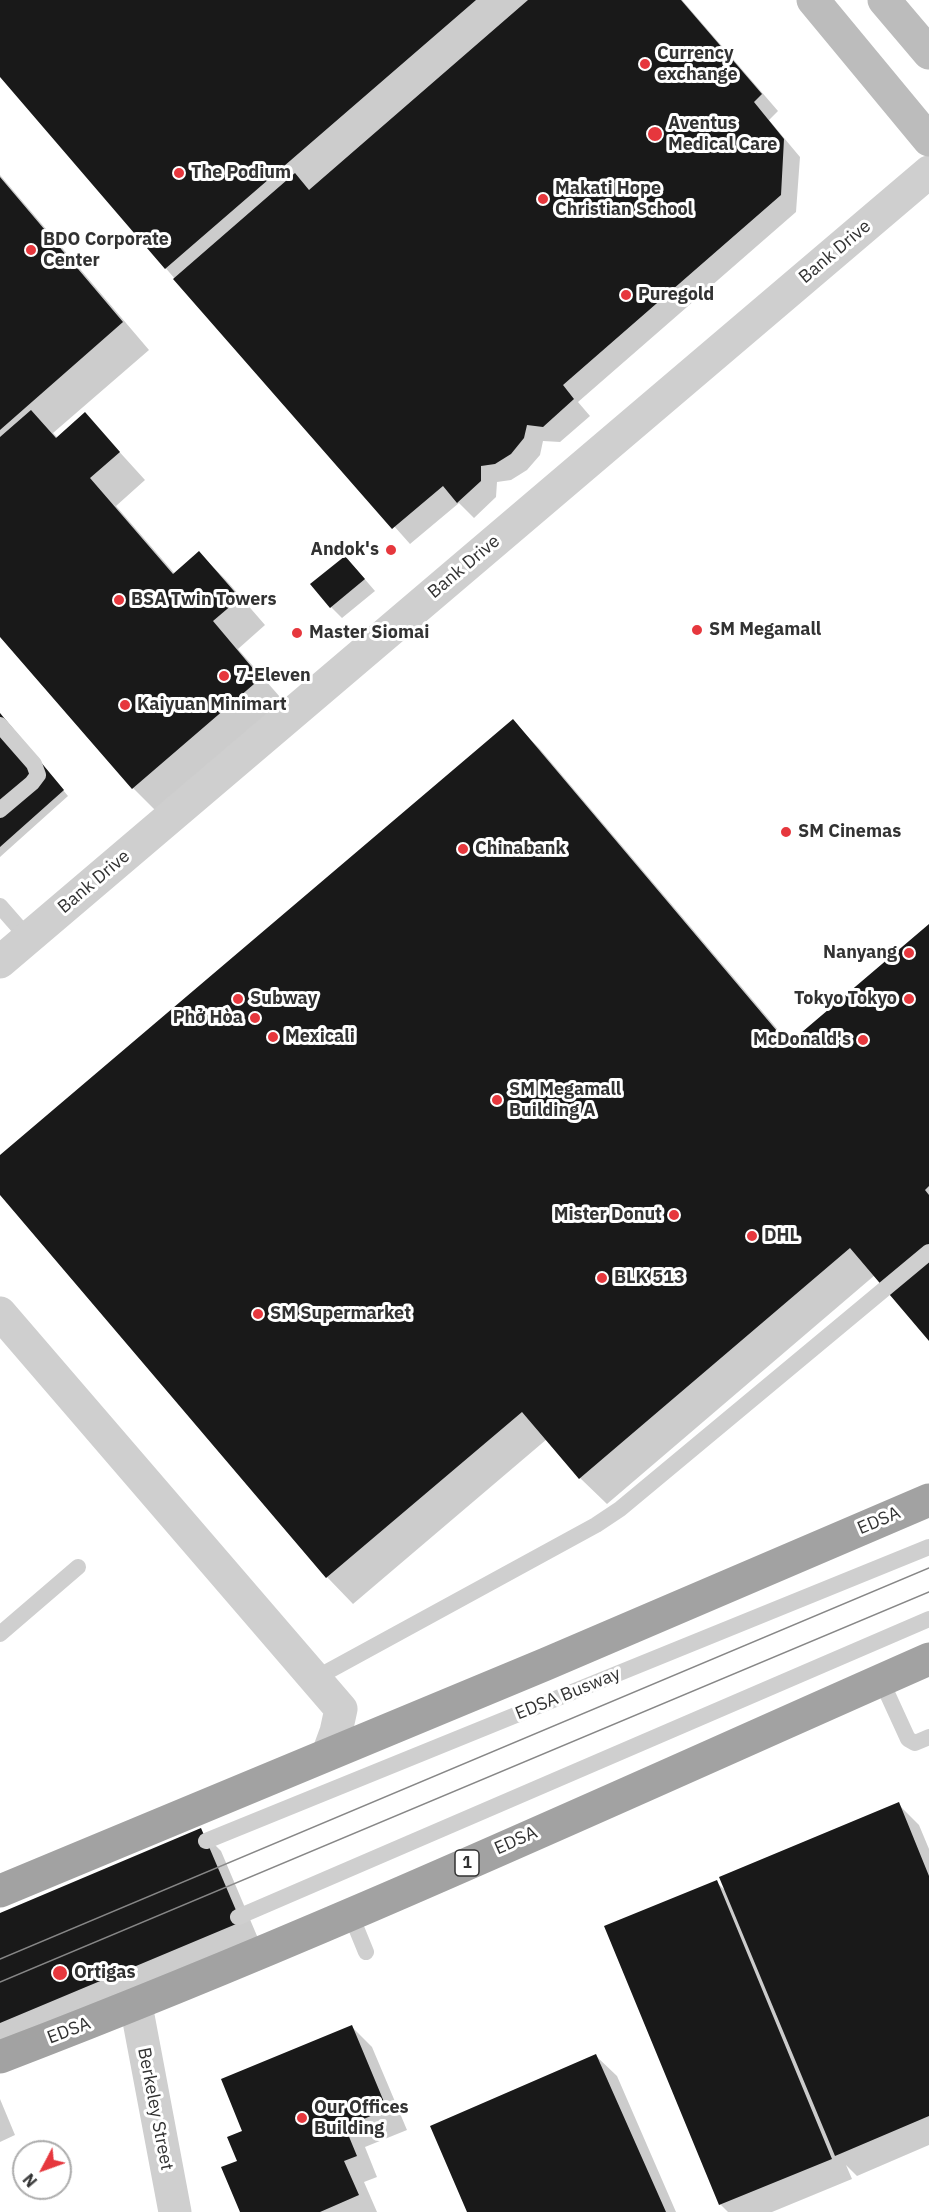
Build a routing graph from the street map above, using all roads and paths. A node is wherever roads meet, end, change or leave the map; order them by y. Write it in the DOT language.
graph roads {
  1 [pos="813,0"];
  2 [pos="884,0"];
  3 [pos="907,0"];
  4 [pos="929,26"];
  5 [pos="929,53"];
  6 [pos="929,140"];
  7 [pos="929,172"];
  8 [pos="0,725"];
  9 [pos="0,810"];
  10 [pos="0,906"];
  11 [pos="27,938"];
  12 [pos="0,962"];
  13 [pos="929,1252"];
  14 [pos="0,1313"];
  15 [pos="929,1500"];
  16 [pos="929,1547"];
  17 [pos="78,1567"];
  18 [pos="929,1619"];
  19 [pos="0,1634"];
  20 [pos="929,1659"];
  21 [pos="314,1679"];
  22 [pos="881,1680"];
  23 [pos="929,1737"];
  24 [pos="328,1754"];
  25 [pos="206,1841"];
  26 [pos="0,1891"];
  27 [pos="351,1913"];
  28 [pos="238,1917"];
  29 [pos="366,1952"];
  30 [pos="136,2005"];
  31 [pos="0,2057"];
  32 [pos="175,2212"];
  1 -- 6 [label="main road"];
  2 -- 5 [label="main road"];
  3 -- 4 [label="main road"];
  7 -- 11 [label="street, Bank Drive"];
  8 -- 9 [label="lane"];
  10 -- 11 [label="lane"];
  11 -- 12 [label="street, Bank Drive"];
  13 -- 21 [label="lane"];
  14 -- 21 [label="street"];
  15 -- 24 [label="highway, EDSA"];
  16 -- 25 [label="lane, EDSA Busway"];
  17 -- 19 [label="lane"];
  18 -- 28 [label="lane"];
  20 -- 22 [label="highway, EDSA / 1"];
  21 -- 24 [label="street"];
  22 -- 23 [label="lane"];
  22 -- 27 [label="highway, EDSA / 1"];
  24 -- 26 [label="highway, EDSA"];
  27 -- 29 [label="lane"];
  27 -- 30 [label="highway, EDSA / 1"];
  30 -- 31 [label="highway, EDSA / 1"];
  30 -- 32 [label="street, Berkeley Street"];
}
